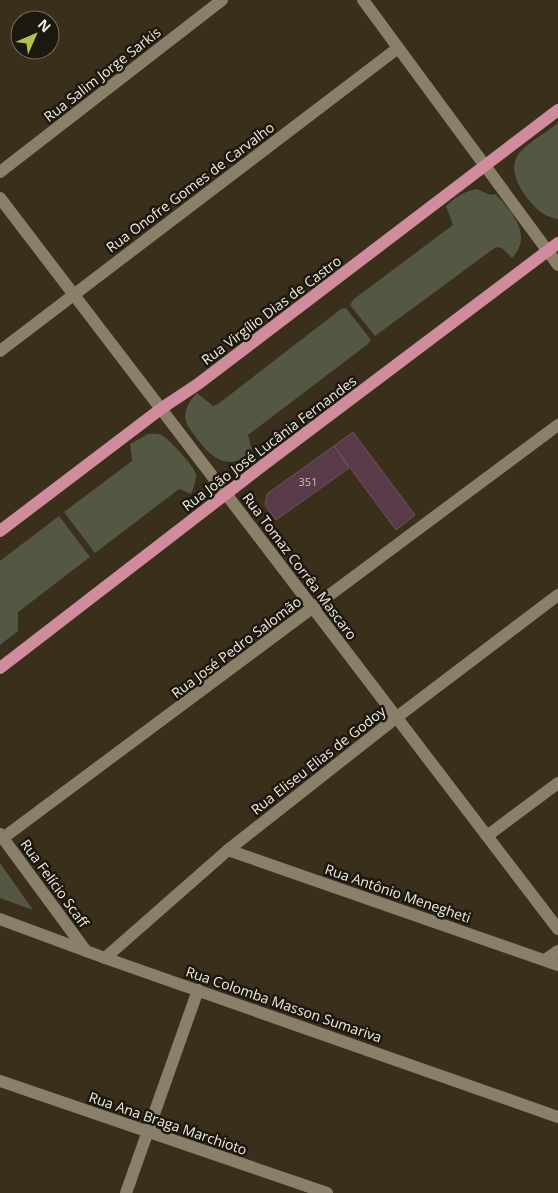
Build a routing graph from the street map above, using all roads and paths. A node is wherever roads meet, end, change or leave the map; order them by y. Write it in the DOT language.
graph roads {
  1 [pos="222,0"];
  2 [pos="363,0"];
  3 [pos="398,48"];
  4 [pos="558,110"];
  5 [pos="486,165"];
  6 [pos="0,172"];
  7 [pos="0,198"];
  8 [pos="553,246"];
  9 [pos="558,265"];
  10 [pos="74,294"];
  11 [pos="0,351"];
  12 [pos="162,408"];
  13 [pos="558,425"];
  14 [pos="226,494"];
  15 [pos="0,531"];
  16 [pos="558,596"];
  17 [pos="313,608"];
  18 [pos="0,668"];
  19 [pos="396,717"];
  20 [pos="558,783"];
  21 [pos="2,836"];
  22 [pos="488,836"];
  23 [pos="228,850"];
  24 [pos="0,919"];
  25 [pos="558,929"];
  26 [pos="86,951"];
  27 [pos="558,951"];
  28 [pos="105,958"];
  29 [pos="545,960"];
  30 [pos="558,965"];
  31 [pos="198,990"];
  32 [pos="0,1081"];
  33 [pos="558,1116"];
  34 [pos="148,1131"];
  35 [pos="126,1193"];
  36 [pos="327,1193"];
  1 -- 6 [label="street, Rua Salim Jorge Sarkis"];
  2 -- 3 [label="street"];
  3 -- 5 [label="street"];
  3 -- 10 [label="street, Rua Onofre Gomes de Carvalho"];
  4 -- 5 [label="main road, Rua Virgílio Dias de Castro"];
  5 -- 8 [label="street"];
  5 -- 12 [label="main road, Rua Virgílio Dias de Castro"];
  7 -- 10 [label="street, Rua Tomaz Corrêa Mascaro"];
  8 -- 9 [label="street"];
  8 -- 14 [label="main road, Rua João José Lucânia Fernandes"];
  10 -- 11 [label="street, Rua Onofre Gomes de Carvalho"];
  10 -- 12 [label="street, Rua Tomaz Corrêa Mascaro"];
  12 -- 14 [label="street, Rua Tomaz Corrêa Mascaro"];
  12 -- 15 [label="main road, Rua Virgílio Dias de Castro"];
  13 -- 17 [label="street, Rua José Pedro Salomão"];
  14 -- 17 [label="street, Rua Tomaz Corrêa Mascaro"];
  14 -- 18 [label="main road, Rua João José Lucânia Fernandes"];
  16 -- 19 [label="street, Rua Eliseu Elias de Godoy"];
  17 -- 19 [label="street, Rua Tomaz Corrêa Mascaro"];
  17 -- 21 [label="street, Rua José Pedro Salomão"];
  19 -- 22 [label="street, Rua Tomaz Corrêa Mascaro"];
  19 -- 23 [label="street, Rua Eliseu Elias de Godoy"];
  20 -- 22 [label="street"];
  21 -- 26 [label="street, Rua Felício Scaff"];
  22 -- 25 [label="street, Rua Tomaz Corrêa Mascaro"];
  23 -- 28 [label="street, Rua Eliseu Elias de Godoy"];
  23 -- 29 [label="street, Rua Antônio Menegheti"];
  24 -- 26 [label="street, Rua Colomba Masson Sumariva"];
  26 -- 28 [label="street, Rua Colomba Masson Sumariva"];
  27 -- 29 [label="street"];
  28 -- 31 [label="street, Rua Colomba Masson Sumariva"];
  29 -- 30 [label="street, Rua Antônio Menegheti"];
  31 -- 33 [label="street, Rua Colomba Masson Sumariva"];
  31 -- 34 [label="street"];
  32 -- 34 [label="street, Rua Ana Braga Marchioto"];
  34 -- 35 [label="street"];
  34 -- 36 [label="street, Rua Ana Braga Marchioto"];
}
